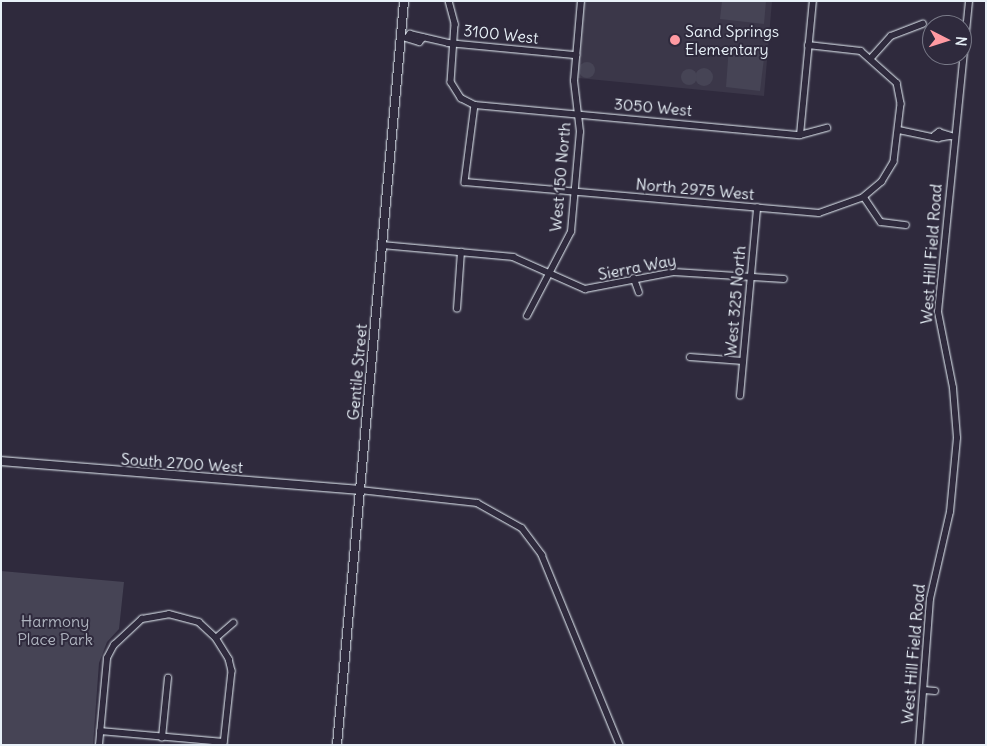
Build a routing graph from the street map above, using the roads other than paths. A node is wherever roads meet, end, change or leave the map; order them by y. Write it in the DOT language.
graph roads {
  1 [pos="404,1"];
  2 [pos="448,1"];
  3 [pos="581,1"];
  4 [pos="813,1"];
  5 [pos="969,1"];
  6 [pos="922,24"];
  7 [pos="404,38"];
  8 [pos="453,43"];
  9 [pos="808,44"];
  10 [pos="576,55"];
  11 [pos="872,57"];
  12 [pos="475,105"];
  13 [pos="578,114"];
  14 [pos="827,128"];
  15 [pos="899,130"];
  16 [pos="800,135"];
  17 [pos="952,136"];
  18 [pos="574,192"];
  19 [pos="864,197"];
  20 [pos="757,208"];
  21 [pos="906,225"];
  22 [pos="382,245"];
  23 [pos="461,252"];
  24 [pos="548,274"];
  25 [pos="751,275"];
  26 [pos="634,278"];
  27 [pos="784,279"];
  28 [pos="638,292"];
  29 [pos="457,309"];
  30 [pos="527,316"];
  31 [pos="690,357"];
  32 [pos="743,361"];
  33 [pos="740,396"];
  34 [pos="1,461"];
  35 [pos="360,490"];
  36 [pos="233,623"];
  37 [pos="216,638"];
  38 [pos="168,678"];
  39 [pos="924,690"];
  40 [pos="935,691"];
  41 [pos="100,731"];
  42 [pos="162,738"];
  43 [pos="224,743"];
  44 [pos="99,745"];
  45 [pos="337,745"];
  46 [pos="620,745"];
  47 [pos="919,745"];
  1 -- 7 [label="main road, Gentile Street"];
  2 -- 8 [label="street"];
  3 -- 10 [label="street, West 150 North"];
  4 -- 9 [label="street"];
  5 -- 17 [label="street, West Hill Field Road"];
  6 -- 11 [label="street"];
  7 -- 8 [label="street, 3100 West"];
  7 -- 22 [label="main road, Gentile Street"];
  8 -- 10 [label="street, 3100 West"];
  8 -- 12 [label="street"];
  9 -- 11 [label="street"];
  9 -- 16 [label="street"];
  10 -- 13 [label="street, West 150 North"];
  11 -- 15 [label="street"];
  12 -- 13 [label="street, 3050 West"];
  12 -- 18 [label="street, North 2975 West"];
  13 -- 16 [label="street, 3050 West"];
  13 -- 18 [label="street, West 150 North"];
  14 -- 16 [label="street, 3050 West"];
  15 -- 17 [label="street"];
  15 -- 19 [label="street"];
  17 -- 39 [label="street, West Hill Field Road"];
  18 -- 20 [label="street, North 2975 West"];
  18 -- 24 [label="street, West 150 North"];
  19 -- 20 [label="street, North 2975 West"];
  19 -- 21 [label="street"];
  20 -- 25 [label="street, West 325 North"];
  22 -- 23 [label="street, Sierra Way"];
  22 -- 35 [label="main road, Gentile Street"];
  23 -- 24 [label="street, Sierra Way"];
  23 -- 29 [label="street"];
  24 -- 26 [label="street, Sierra Way"];
  24 -- 30 [label="street, West 150 North"];
  25 -- 26 [label="street, Sierra Way"];
  25 -- 27 [label="street, Sierra Way"];
  25 -- 32 [label="street, West 325 North"];
  26 -- 28 [label="street"];
  31 -- 32 [label="street"];
  32 -- 33 [label="street, West 325 North"];
  34 -- 35 [label="main road, South 2700 West"];
  35 -- 45 [label="main road, Gentile Street"];
  35 -- 46 [label="street"];
  36 -- 37 [label="street"];
  37 -- 41 [label="street"];
  37 -- 43 [label="street"];
  38 -- 42 [label="street"];
  39 -- 40 [label="street"];
  39 -- 47 [label="street, West Hill Field Road"];
  41 -- 42 [label="street"];
  41 -- 44 [label="street"];
  42 -- 43 [label="street"];
}
